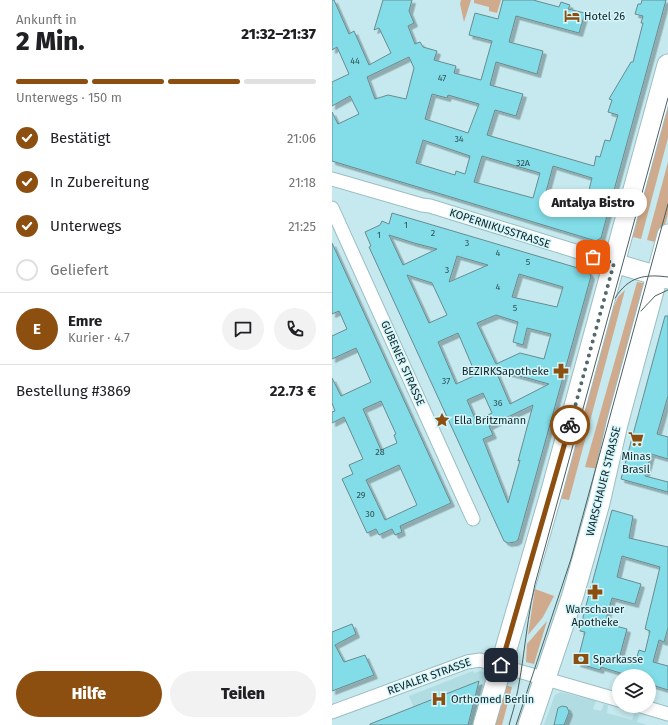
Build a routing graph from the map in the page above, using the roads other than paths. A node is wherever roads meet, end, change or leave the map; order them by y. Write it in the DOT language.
graph roads {
  1 [pos="668,65"];
  2 [pos="332,179"];
  3 [pos="332,208"];
  4 [pos="668,235"];
  5 [pos="614,263"];
  6 [pos="662,277"];
  7 [pos="473,519"];
  8 [pos="501,665"];
  9 [pos="546,678"];
  10 [pos="612,698"];
  11 [pos="656,710"];
  12 [pos="332,712"];
  13 [pos="668,714"];
  14 [pos="484,725"];
  15 [pos="529,725"];
  1 -- 5 [label="main road"];
  2 -- 5 [label="street, KOPERNIKUSSTRASSE"];
  3 -- 7 [label="street, GUBENER STRASSE"];
  4 -- 6 [label="main road, WARSCHAUER STRASSE"];
  5 -- 6 [label="street, KOPERNIKUSSTRASSE"];
  5 -- 8 [label="main road"];
  6 -- 9 [label="main road, WARSCHAUER STRASSE"];
  8 -- 9 [label="street, REVALER STRASSE"];
  8 -- 12 [label="street, REVALER STRASSE"];
  8 -- 14 [label="main road"];
  9 -- 10 [label="street, REVALER STRASSE"];
  9 -- 15 [label="main road, WARSCHAUER STRASSE"];
  11 -- 13 [label="street"];
}
